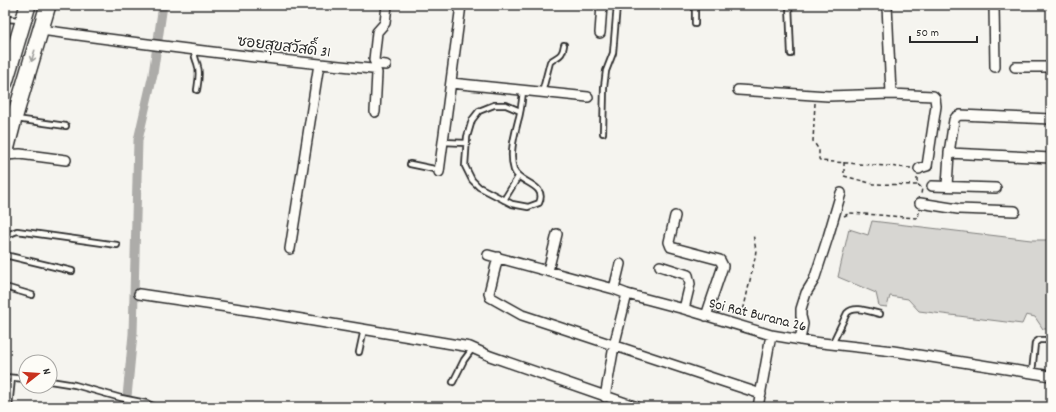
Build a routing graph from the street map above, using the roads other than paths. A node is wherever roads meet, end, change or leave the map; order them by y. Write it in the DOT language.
graph roads {
  1 [pos="28,5"];
  2 [pos="48,5"];
  3 [pos="387,5"];
  4 [pos="461,5"];
  5 [pos="602,5"];
  6 [pos="617,5"];
  7 [pos="695,5"];
  8 [pos="789,5"];
  9 [pos="887,5"];
  10 [pos="994,5"];
  11 [pos="5,19"];
  12 [pos="23,21"];
  13 [pos="695,24"];
  14 [pos="41,30"];
  15 [pos="600,33"];
  16 [pos="564,45"];
  17 [pos="195,49"];
  18 [pos="791,54"];
  19 [pos="319,64"];
  20 [pos="386,65"];
  21 [pos="995,67"];
  22 [pos="1015,67"];
  23 [pos="1051,67"];
  24 [pos="5,82"];
  25 [pos="451,83"];
  26 [pos="197,90"];
  27 [pos="738,90"];
  28 [pos="523,91"];
  29 [pos="542,93"];
  30 [pos="891,94"];
  31 [pos="588,98"];
  32 [pos="520,111"];
  33 [pos="375,112"];
  34 [pos="14,119"];
  35 [pos="1051,119"];
  36 [pos="66,126"];
  37 [pos="602,133"];
  38 [pos="443,142"];
  39 [pos="466,143"];
  40 [pos="948,153"];
  41 [pos="5,154"];
  42 [pos="1051,158"];
  43 [pos="66,160"];
  44 [pos="410,164"];
  45 [pos="919,169"];
  46 [pos="439,171"];
  47 [pos="518,177"];
  48 [pos="932,186"];
  49 [pos="947,186"];
  50 [pos="996,188"];
  51 [pos="840,193"];
  52 [pos="504,200"];
  53 [pos="920,203"];
  54 [pos="1015,212"];
  55 [pos="675,216"];
  56 [pos="557,234"];
  57 [pos="5,236"];
  58 [pos="117,245"];
  59 [pos="290,249"];
  60 [pos="488,254"];
  61 [pos="5,255"];
  62 [pos="498,257"];
  63 [pos="620,264"];
  64 [pos="660,266"];
  65 [pos="72,271"];
  66 [pos="548,271"];
  67 [pos="5,287"];
  68 [pos="614,289"];
  69 [pos="138,294"];
  70 [pos="627,294"];
  71 [pos="32,295"];
  72 [pos="684,309"];
  73 [pos="880,314"];
  74 [pos="706,316"];
  75 [pos="364,329"];
  76 [pos="771,335"];
  77 [pos="800,340"];
  78 [pos="1050,340"];
  79 [pos="832,344"];
  80 [pos="614,346"];
  81 [pos="473,348"];
  82 [pos="359,352"];
  83 [pos="1032,373"];
  84 [pos="1051,376"];
  85 [pos="5,378"];
  86 [pos="12,378"];
  87 [pos="18,378"];
  88 [pos="58,382"];
  89 [pos="453,382"];
  90 [pos="761,394"];
  91 [pos="606,396"];
  92 [pos="9,407"];
  93 [pos="155,407"];
  94 [pos="636,407"];
  95 [pos="758,407"];
  1 -- 12 [label="main road"];
  2 -- 14 [label="main road"];
  3 -- 20 [label="street"];
  4 -- 25 [label="street"];
  5 -- 15 [label="street"];
  6 -- 37 [label="lane"];
  7 -- 13 [label="lane"];
  8 -- 18 [label="lane"];
  9 -- 30 [label="street"];
  10 -- 21 [label="street"];
  11 -- 12 [label="lane"];
  12 -- 24 [label="main road"];
  14 -- 17 [label="street, ซอยสุขสวัสดิ์ 31"];
  14 -- 34 [label="main road, one-way"];
  16 -- 29 [label="lane"];
  17 -- 19 [label="street, ซอยสุขสวัสดิ์ 31"];
  17 -- 26 [label="lane"];
  19 -- 33 [label="street, ซอยสุขสวัสดิ์ 31"];
  19 -- 59 [label="street"];
  22 -- 23 [label="street"];
  25 -- 28 [label="street"];
  25 -- 38 [label="street"];
  27 -- 30 [label="street"];
  28 -- 29 [label="street"];
  28 -- 32 [label="lane"];
  29 -- 31 [label="street"];
  30 -- 45 [label="street"];
  32 -- 39 [label="lane"];
  32 -- 47 [label="lane"];
  34 -- 36 [label="lane"];
  34 -- 41 [label="main road"];
  35 -- 40 [label="street"];
  38 -- 39 [label="lane"];
  38 -- 46 [label="street"];
  39 -- 52 [label="lane"];
  40 -- 42 [label="street"];
  40 -- 49 [label="street"];
  41 -- 43 [label="street"];
  44 -- 46 [label="lane"];
  47 -- 52 [label="lane"];
  47 -- 52 [label="lane"];
  48 -- 49 [label="street"];
  49 -- 50 [label="street"];
  51 -- 77 [label="street"];
  53 -- 54 [label="street"];
  55 -- 74 [label="street"];
  56 -- 66 [label="street"];
  57 -- 58 [label="lane"];
  60 -- 62 [label="street, Soi Rat Burana 26"];
  61 -- 65 [label="lane"];
  62 -- 66 [label="street, Soi Rat Burana 26"];
  62 -- 80 [label="street"];
  63 -- 68 [label="street"];
  64 -- 72 [label="street"];
  66 -- 68 [label="street, Soi Rat Burana 26"];
  67 -- 71 [label="lane"];
  68 -- 70 [label="street, Soi Rat Burana 26"];
  69 -- 75 [label="street"];
  70 -- 72 [label="street, Soi Rat Burana 26"];
  70 -- 80 [label="street"];
  72 -- 74 [label="street, Soi Rat Burana 26"];
  73 -- 79 [label="lane"];
  74 -- 76 [label="street, Soi Rat Burana 26"];
  75 -- 81 [label="street"];
  75 -- 82 [label="lane"];
  76 -- 77 [label="street, Soi Rat Burana 26"];
  76 -- 90 [label="street"];
  77 -- 79 [label="street, Soi Rat Burana 26"];
  78 -- 83 [label="lane"];
  79 -- 83 [label="street, Soi Rat Burana 26"];
  80 -- 90 [label="street"];
  80 -- 91 [label="street"];
  81 -- 89 [label="lane"];
  81 -- 91 [label="street"];
  83 -- 84 [label="street, Soi Rat Burana 26"];
  85 -- 86 [label="lane"];
  86 -- 87 [label="lane"];
  86 -- 92 [label="lane"];
  88 -- 93 [label="lane"];
  90 -- 95 [label="street"];
  91 -- 94 [label="street"];
}
